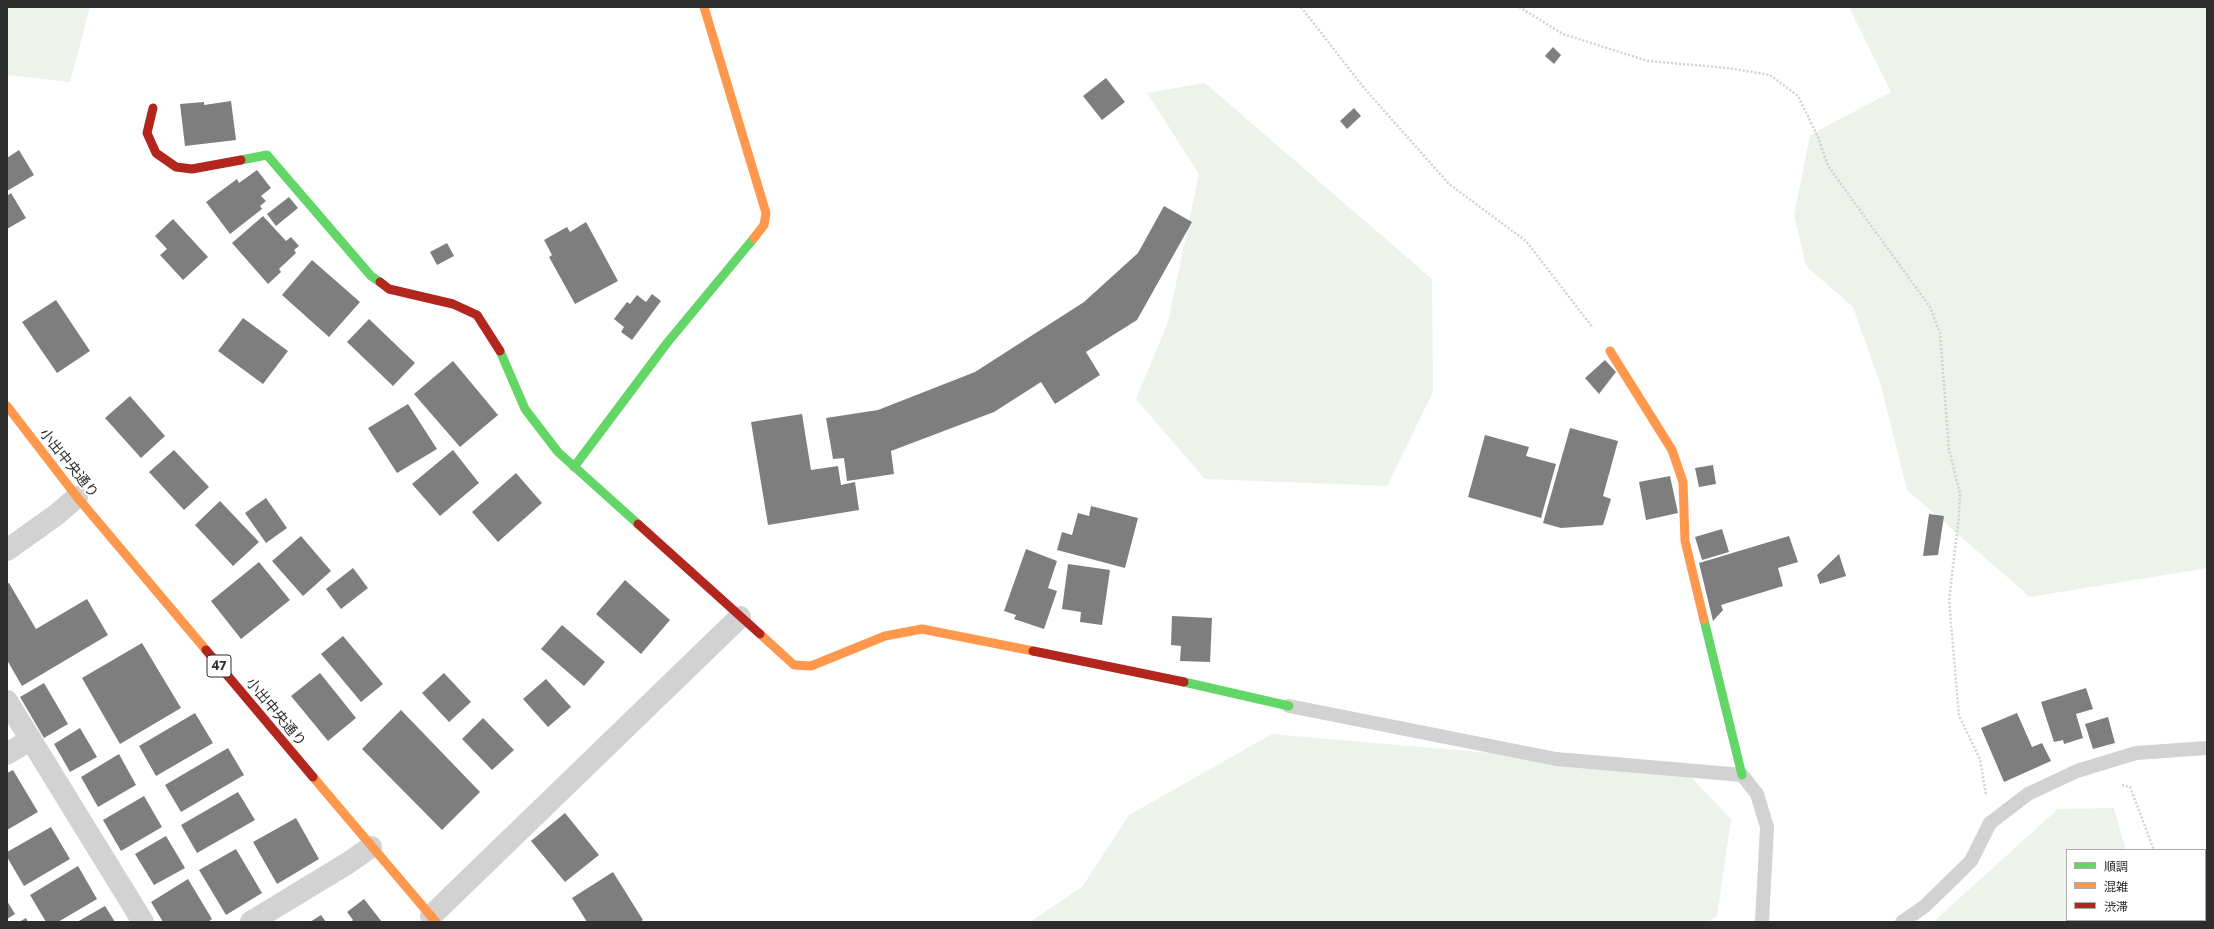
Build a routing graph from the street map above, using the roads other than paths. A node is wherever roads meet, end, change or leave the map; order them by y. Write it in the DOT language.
graph roads {
  1 [pos="704,7"];
  2 [pos="153,108"];
  3 [pos="1610,351"];
  4 [pos="7,406"];
  5 [pos="574,467"];
  6 [pos="77,497"];
  7 [pos="7,550"];
  8 [pos="740,617"];
  9 [pos="7,701"];
  10 [pos="1289,706"];
  11 [pos="31,739"];
  12 [pos="2207,748"];
  13 [pos="7,754"];
  14 [pos="1742,775"];
  15 [pos="371,847"];
  16 [pos="433,919"];
  17 [pos="143,922"];
  18 [pos="251,922"];
  19 [pos="1762,922"];
  20 [pos="1902,922"];
  1 -- 5 [label="street"];
  2 -- 5 [label="street"];
  3 -- 14 [label="street"];
  4 -- 6 [label="street, 小出中央通り / 47"];
  5 -- 8 [label="street"];
  6 -- 7 [label="street"];
  6 -- 15 [label="street, 小出中央通り / 47"];
  8 -- 10 [label="street"];
  8 -- 16 [label="street"];
  9 -- 11 [label="street"];
  10 -- 14 [label="lane"];
  11 -- 13 [label="street"];
  11 -- 17 [label="street"];
  12 -- 20 [label="lane"];
  14 -- 19 [label="lane"];
  15 -- 16 [label="street, 小出中央通り / 47"];
  15 -- 18 [label="street"];
}
